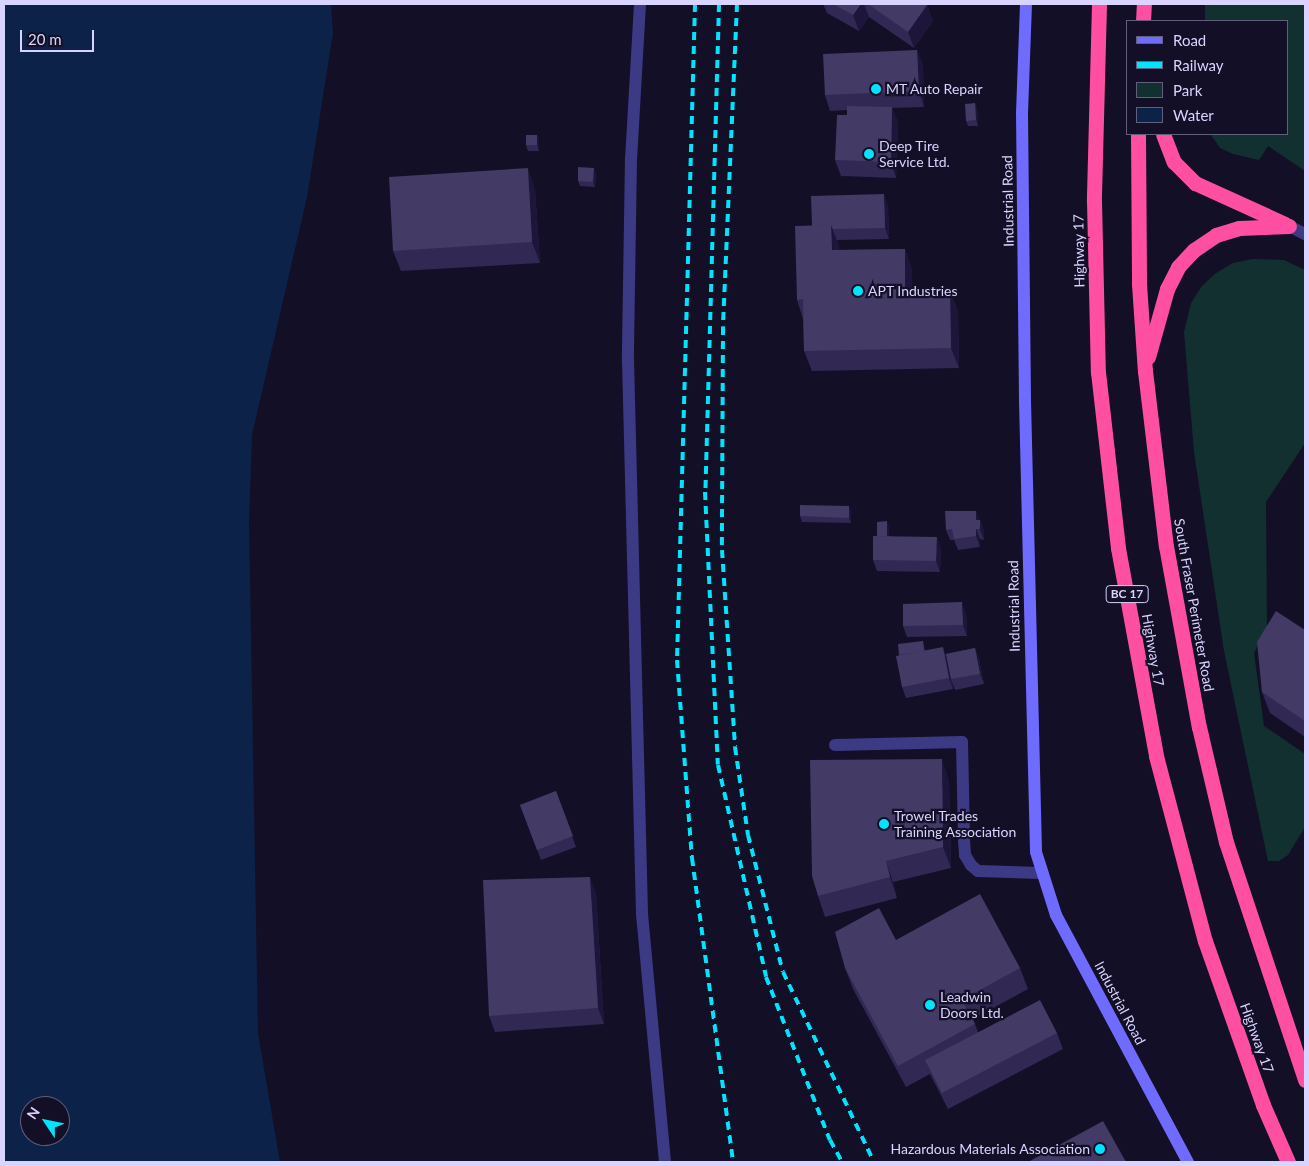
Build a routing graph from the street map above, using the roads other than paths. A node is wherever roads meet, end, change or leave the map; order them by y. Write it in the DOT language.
graph roads {
  1 [pos="640,4"];
  2 [pos="1099,4"];
  3 [pos="1026,8"];
  4 [pos="1138,135"];
  5 [pos="1163,135"];
  6 [pos="1289,226"];
  7 [pos="1305,234"];
  8 [pos="1145,370"];
  9 [pos="835,745"];
  10 [pos="1040,873"];
  11 [pos="1305,1080"];
  12 [pos="665,1162"];
  13 [pos="1188,1162"];
  14 [pos="1288,1162"];
  1 -- 12 [label="street"];
  2 -- 14 [label="highway, Highway 17 / BC 17"];
  3 -- 10 [label="street, Industrial Road"];
  4 -- 8 [label="highway"];
  5 -- 6 [label="highway"];
  6 -- 7 [label="street"];
  6 -- 8 [label="highway"];
  8 -- 11 [label="highway, South Fraser Perimeter Road"];
  9 -- 10 [label="street"];
  10 -- 13 [label="street, Industrial Road"];
}
